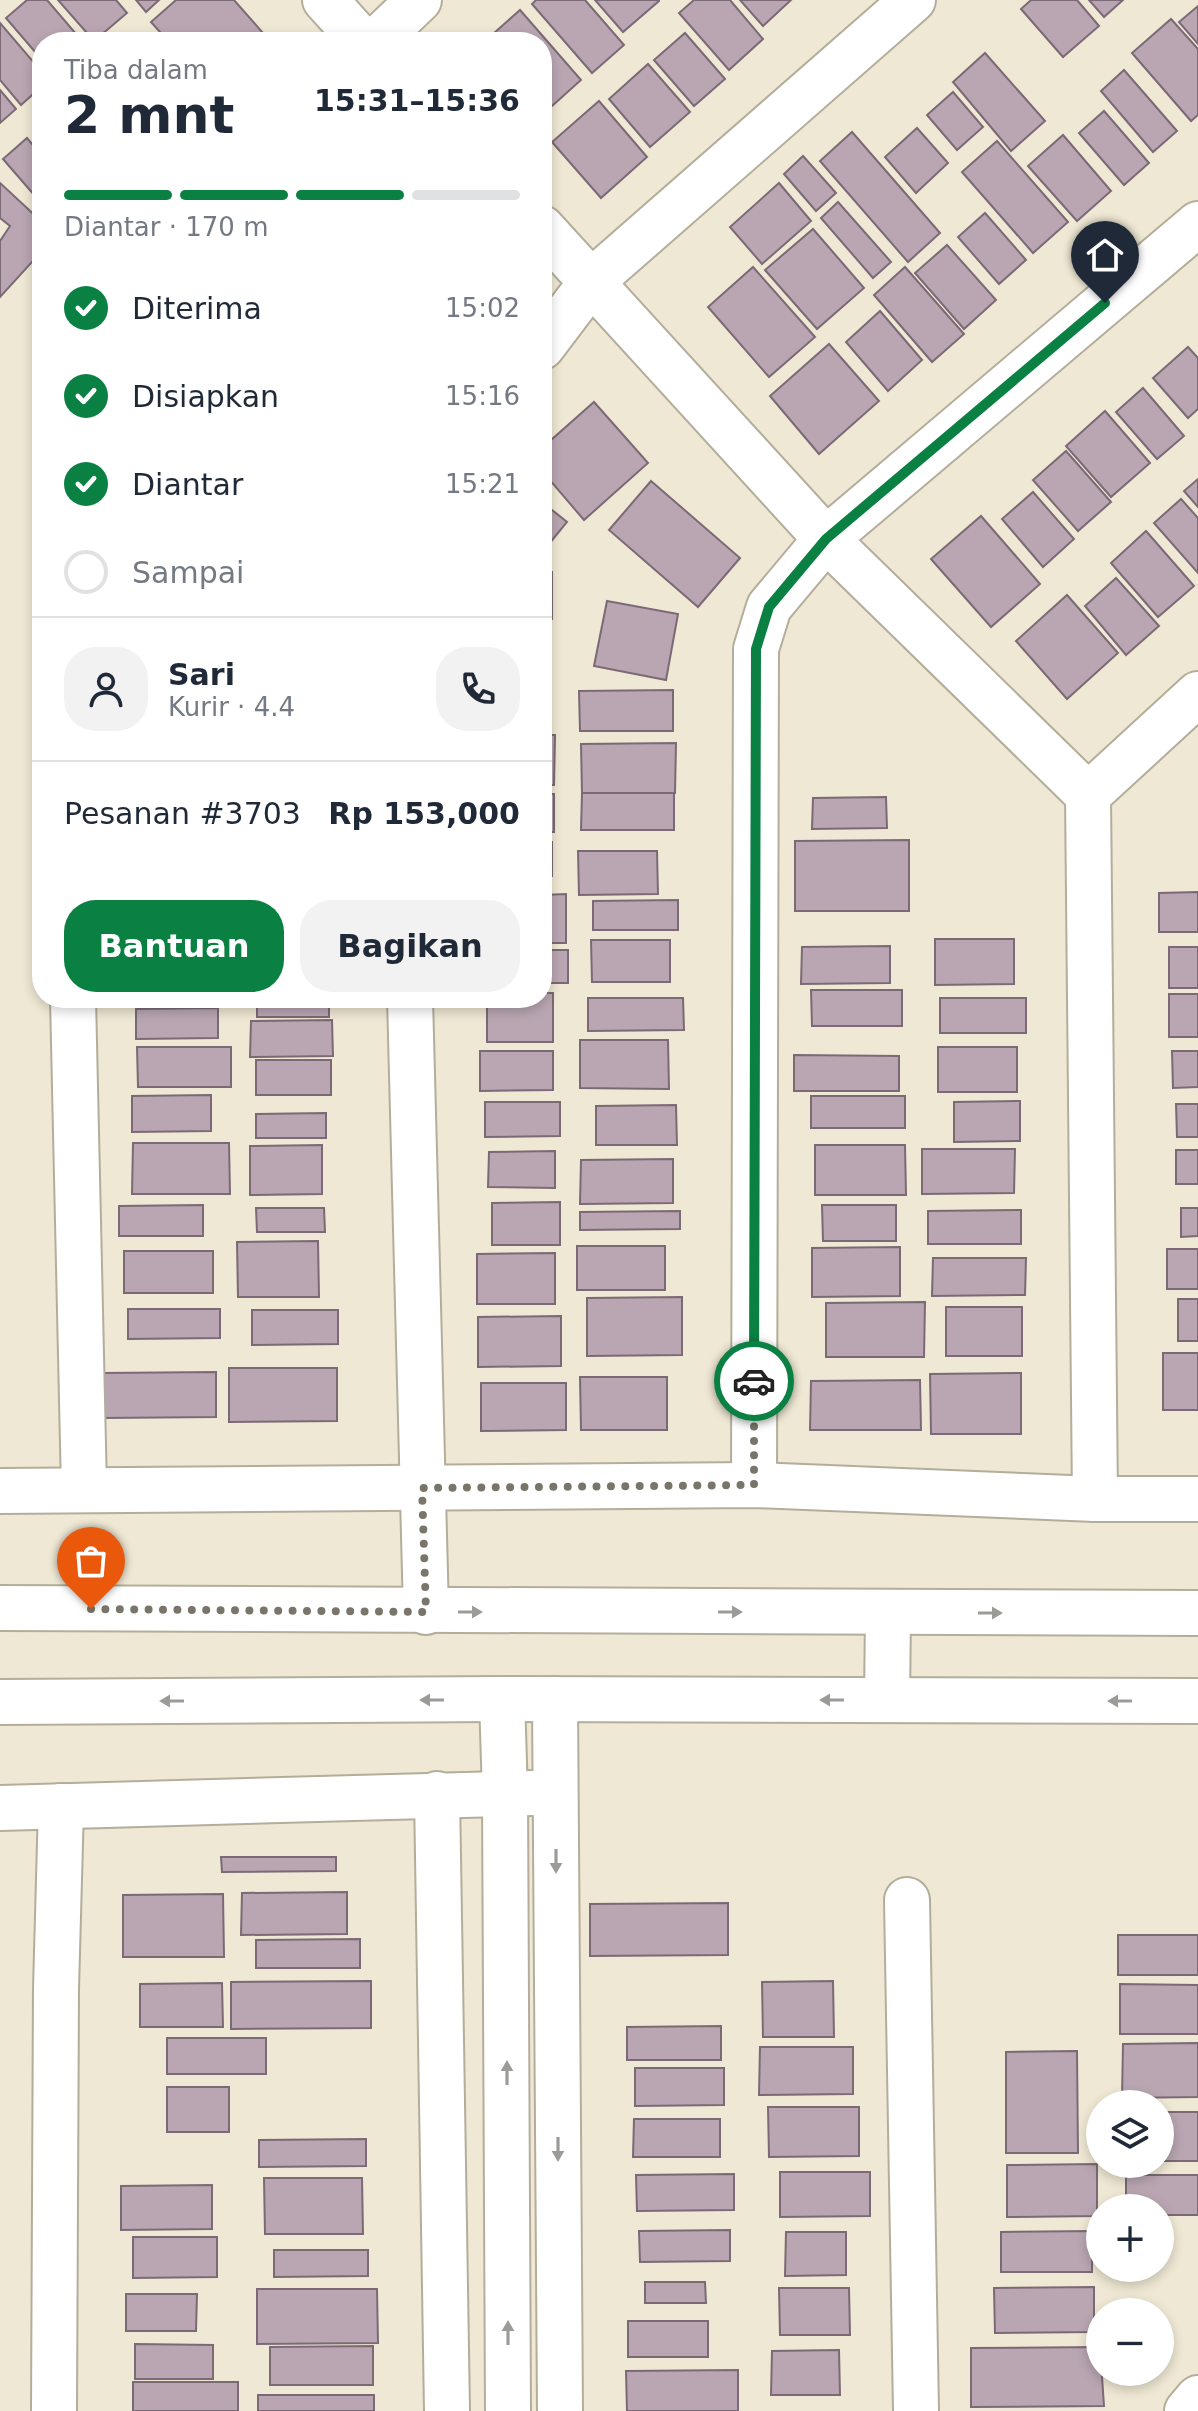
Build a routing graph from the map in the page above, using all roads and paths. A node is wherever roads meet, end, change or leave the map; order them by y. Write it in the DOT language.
graph roads {
  1 [pos="325,0"];
  2 [pos="419,0"];
  3 [pos="913,0"];
  4 [pos="354,32"];
  5 [pos="385,32"];
  6 [pos="1198,224"];
  7 [pos="552,239"];
  8 [pos="592,281"];
  9 [pos="552,334"];
  10 [pos="826,539"];
  11 [pos="1198,694"];
  12 [pos="1088,795"];
  13 [pos="73,1008"];
  14 [pos="410,1008"];
  15 [pos="754,1485"];
  16 [pos="422,1488"];
  17 [pos="84,1489"];
  18 [pos="0,1491"];
  19 [pos="1095,1499"];
  20 [pos="1198,1499"];
  21 [pos="0,1608"];
  22 [pos="426,1612"];
  23 [pos="888,1613"];
  24 [pos="1198,1613"];
  25 [pos="502,1699"];
  26 [pos="555,1699"];
  27 [pos="887,1700"];
  28 [pos="1198,1701"];
  29 [pos="0,1702"];
  30 [pos="555,1792"];
  31 [pos="437,1794"];
  32 [pos="505,1794"];
  33 [pos="61,1806"];
  34 [pos="0,1808"];
  35 [pos="907,1900"];
  36 [pos="507,2192"];
  37 [pos="558,2197"];
  38 [pos="1198,2398"];
  39 [pos="54,2411"];
  40 [pos="447,2411"];
  41 [pos="508,2411"];
  42 [pos="560,2411"];
  43 [pos="916,2411"];
  44 [pos="1187,2411"];
  1 -- 4 [label="street"];
  2 -- 5 [label="street"];
  3 -- 8 [label="street"];
  6 -- 10 [label="street"];
  7 -- 8 [label="street"];
  8 -- 9 [label="street"];
  8 -- 10 [label="street"];
  10 -- 12 [label="street"];
  10 -- 15 [label="street"];
  11 -- 12 [label="street"];
  12 -- 19 [label="street"];
  13 -- 17 [label="street"];
  14 -- 16 [label="street"];
  15 -- 16 [label="street"];
  15 -- 19 [label="street"];
  16 -- 17 [label="street"];
  16 -- 22 [label="street"];
  17 -- 18 [label="street"];
  19 -- 20 [label="street"];
  21 -- 22 [label="street"];
  22 -- 23 [label="street, one-way"];
  23 -- 24 [label="street, one-way"];
  23 -- 27 [label="street"];
  25 -- 26 [label="street"];
  25 -- 29 [label="street, one-way"];
  25 -- 32 [label="street"];
  27 -- 26 [label="street, one-way"];
  26 -- 30 [label="street"];
  28 -- 27 [label="street, one-way"];
  30 -- 32 [label="street"];
  30 -- 37 [label="street, one-way"];
  31 -- 32 [label="street"];
  31 -- 33 [label="street"];
  31 -- 40 [label="street"];
  36 -- 32 [label="street, one-way"];
  33 -- 34 [label="street"];
  33 -- 39 [label="street"];
  35 -- 43 [label="street"];
  36 -- 37 [label="street"];
  41 -- 36 [label="street, one-way"];
  37 -- 42 [label="street"];
  38 -- 44 [label="street"];
}
